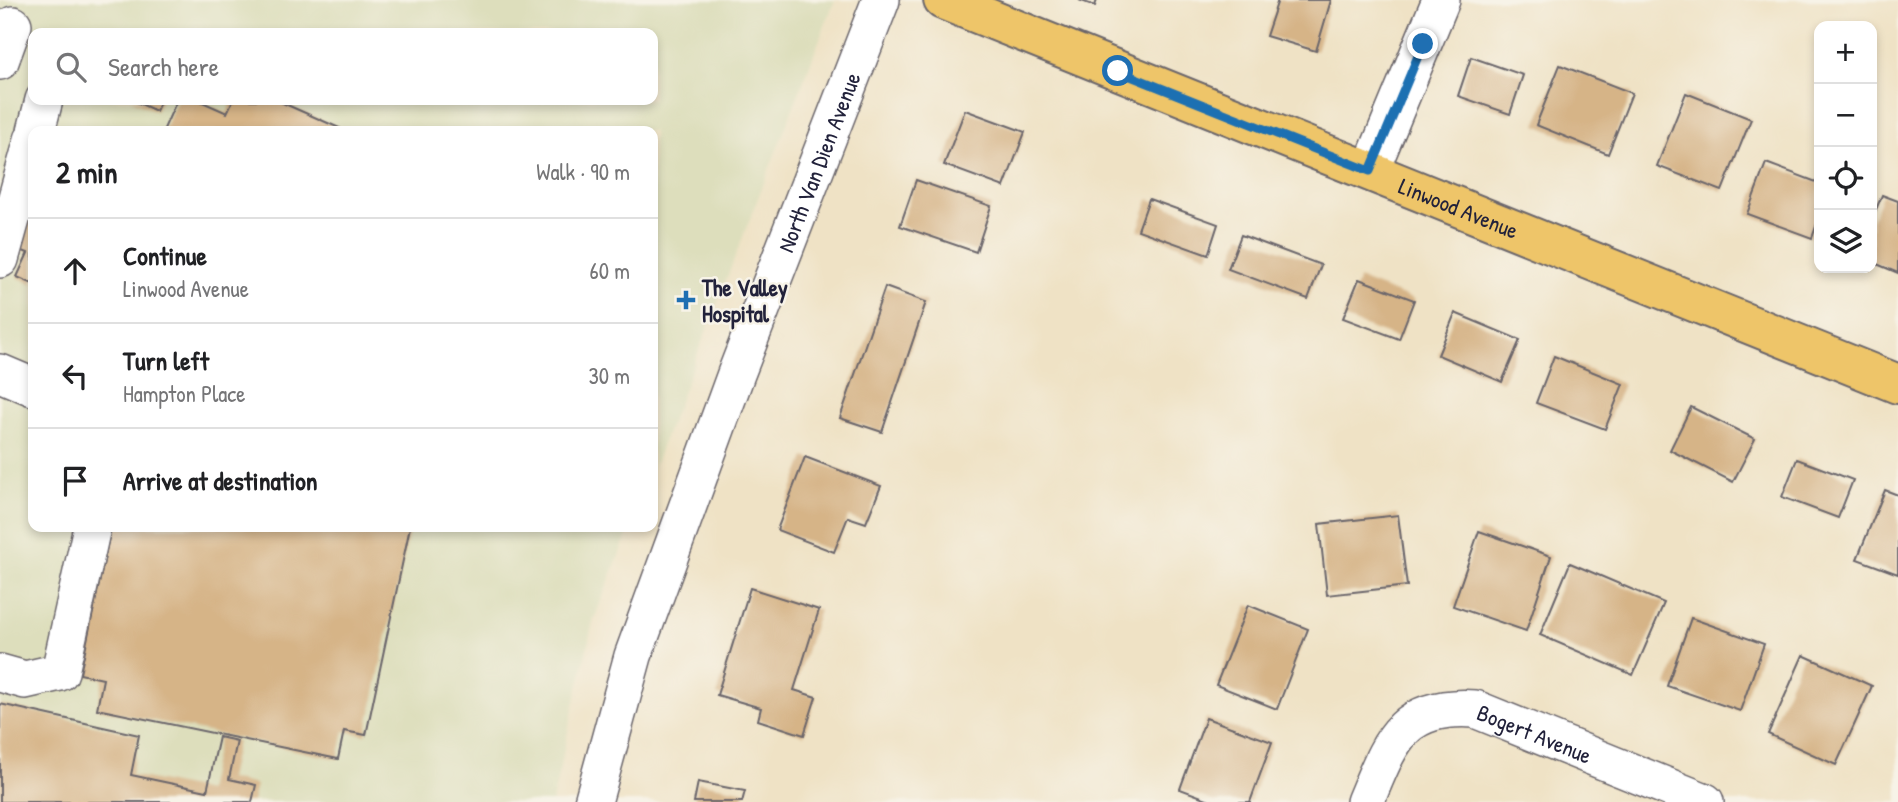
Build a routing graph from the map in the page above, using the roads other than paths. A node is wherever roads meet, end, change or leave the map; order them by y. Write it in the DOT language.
graph roads {
  1 [pos="881,0"];
  2 [pos="943,0"];
  3 [pos="1441,0"];
  4 [pos="28,46"];
  5 [pos="0,61"];
  6 [pos="43,105"];
  7 [pos="37,126"];
  8 [pos="28,158"];
  9 [pos="1370,171"];
  10 [pos="0,260"];
  11 [pos="0,373"];
  12 [pos="1898,384"];
  13 [pos="28,385"];
  14 [pos="91,532"];
  15 [pos="0,673"];
  16 [pos="593,802"];
  17 [pos="1365,802"];
  18 [pos="1705,802"];
  1 -- 16 [label="street, North Van Dien Avenue"];
  2 -- 9 [label="main road, Linwood Avenue"];
  3 -- 9 [label="street"];
  4 -- 5 [label="street"];
  6 -- 7 [label="street"];
  8 -- 10 [label="street"];
  9 -- 12 [label="main road, Linwood Avenue"];
  11 -- 13 [label="street"];
  14 -- 15 [label="street"];
  17 -- 18 [label="street, Bogert Avenue"];
}
